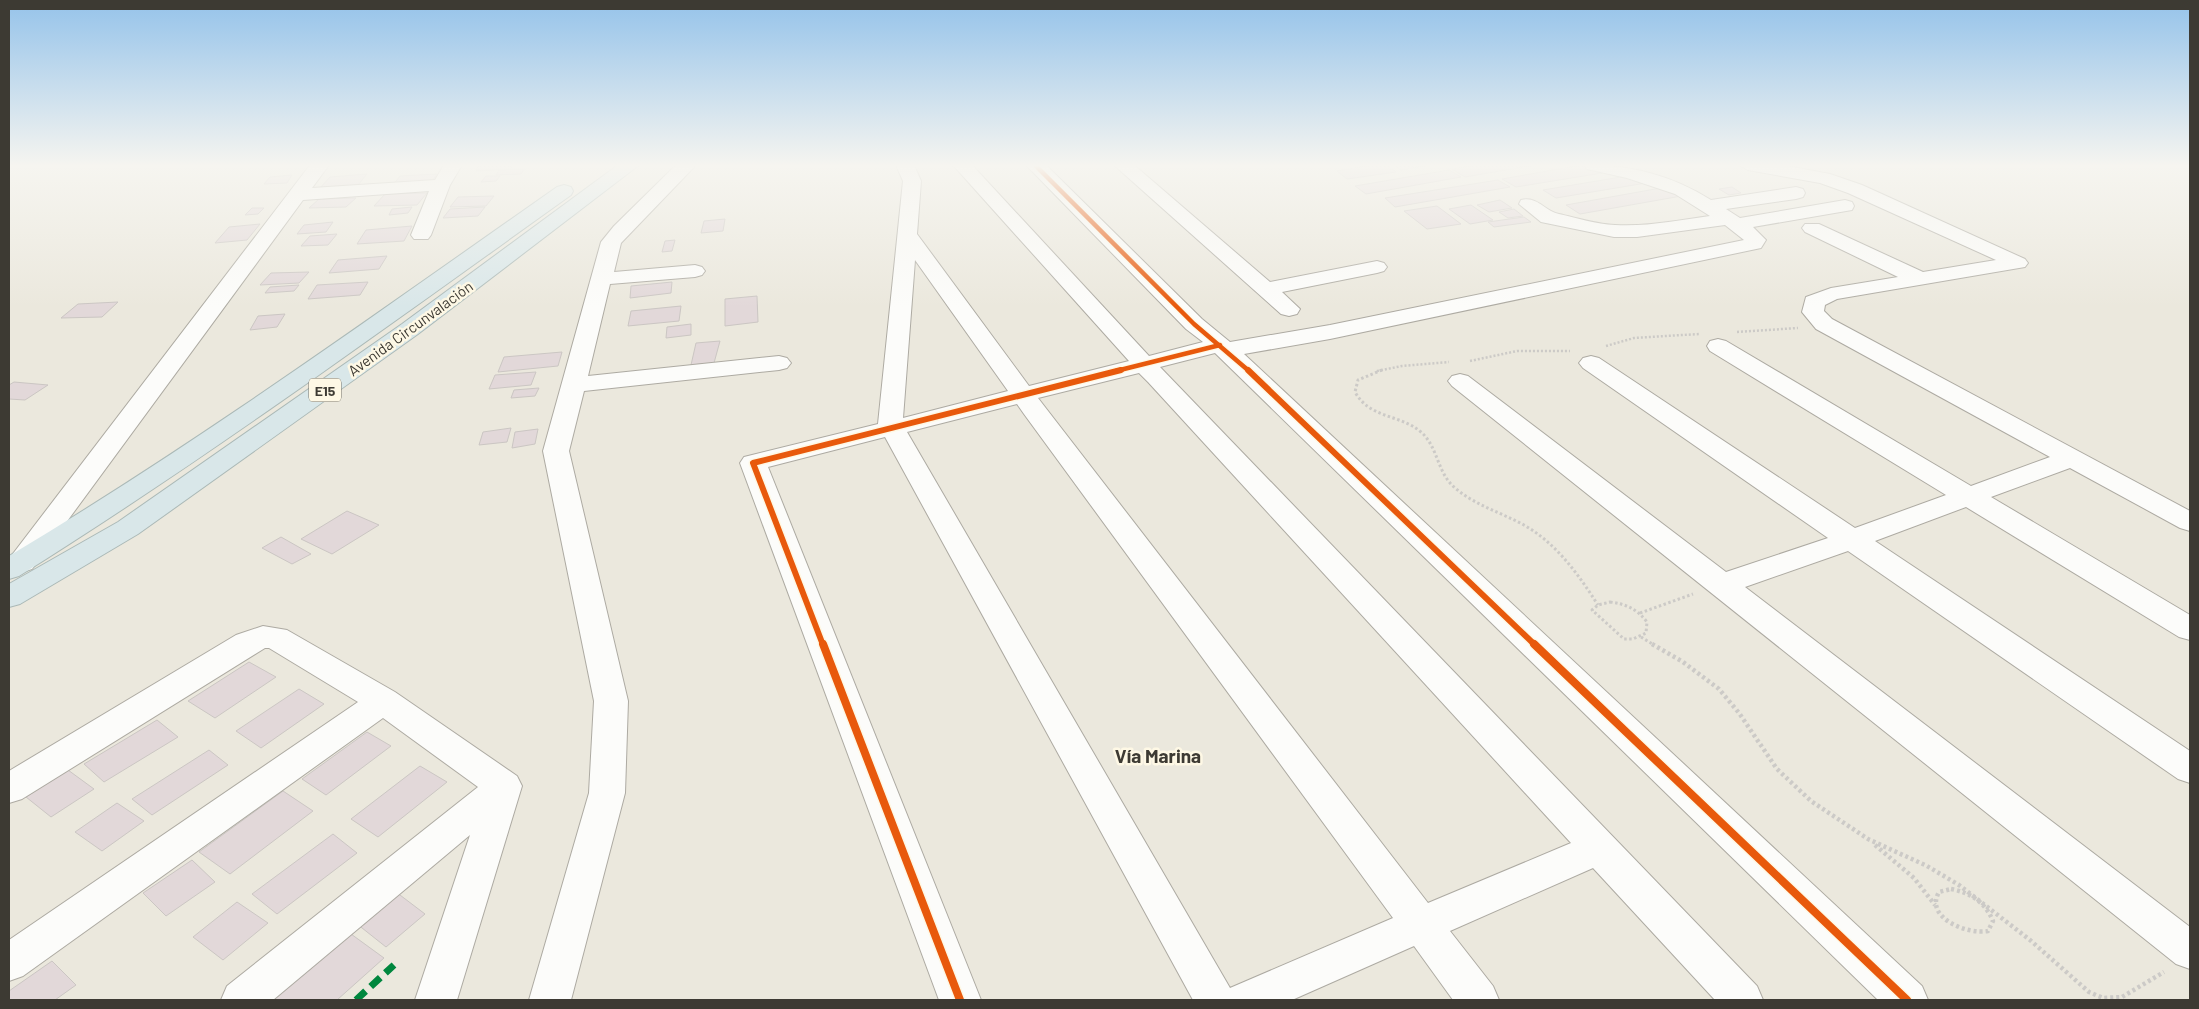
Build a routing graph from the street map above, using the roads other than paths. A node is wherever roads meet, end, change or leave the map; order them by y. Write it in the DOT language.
graph roads {
  1 [pos="285,212"];
  2 [pos="430,212"];
  3 [pos="535,212"];
  4 [pos="568,212"];
  5 [pos="640,212"];
  6 [pos="910,212"];
  7 [pos="1004,212"];
  8 [pos="1081,212"];
  9 [pos="1177,212"];
  10 [pos="1540,212"];
  11 [pos="1719,212"];
  12 [pos="1807,212"];
  13 [pos="1906,212"];
  14 [pos="1736,224"];
  15 [pos="1812,228"];
  16 [pos="421,235"];
  17 [pos="908,236"];
  18 [pos="1377,267"];
  19 [pos="1540,270"];
  20 [pos="695,271"];
  21 [pos="1918,278"];
  22 [pos="600,279"];
  23 [pos="1266,289"];
  24 [pos="1289,309"];
  25 [pos="1718,337"];
  26 [pos="1227,350"];
  27 [pos="1587,354"];
  28 [pos="779,363"];
  29 [pos="1458,368"];
  30 [pos="1151,371"];
  31 [pos="573,385"];
  32 [pos="1028,402"];
  33 [pos="896,435"];
  34 [pos="2072,458"];
  35 [pos="1967,495"];
  36 [pos="2190,522"];
  37 [pos="1853,539"];
  38 [pos="15,565"];
  39 [pos="1720,585"];
  40 [pos="9,597"];
  41 [pos="2190,629"];
  42 [pos="383,701"];
  43 [pos="2190,768"];
  44 [pos="504,786"];
  45 [pos="9,789"];
  46 [pos="1600,848"];
  47 [pos="1422,926"];
  48 [pos="2179,961"];
  49 [pos="9,963"];
  50 [pos="242,1000"];
  51 [pos="436,1000"];
  52 [pos="550,1000"];
  53 [pos="960,1000"];
  54 [pos="1215,1000"];
  55 [pos="1246,1000"];
  56 [pos="1478,1000"];
  57 [pos="1742,1000"];
  58 [pos="1907,1000"];
  1 -- 38 [label="street"];
  2 -- 16 [label="street"];
  3 -- 38 [label="highway, Avenida Circunvalación / E15"];
  4 -- 40 [label="highway, Avenida Circunvalación / E15"];
  5 -- 22 [label="street"];
  6 -- 17 [label="street"];
  7 -- 30 [label="street"];
  8 -- 26 [label="street"];
  9 -- 23 [label="street"];
  10 -- 14 [label="street"];
  11 -- 14 [label="street"];
  12 -- 14 [label="street"];
  13 -- 21 [label="street"];
  14 -- 19 [label="street"];
  14 -- 26 [label="street"];
  15 -- 21 [label="street"];
  17 -- 32 [label="street"];
  17 -- 33 [label="street"];
  18 -- 23 [label="street"];
  20 -- 22 [label="street"];
  21 -- 34 [label="street"];
  22 -- 31 [label="street"];
  23 -- 24 [label="street"];
  25 -- 35 [label="street"];
  26 -- 30 [label="street"];
  26 -- 58 [label="street"];
  27 -- 37 [label="street"];
  28 -- 31 [label="street"];
  29 -- 39 [label="street"];
  30 -- 32 [label="street"];
  30 -- 46 [label="street"];
  31 -- 52 [label="street"];
  32 -- 33 [label="street"];
  32 -- 47 [label="street"];
  33 -- 53 [label="street"];
  33 -- 54 [label="street"];
  34 -- 35 [label="street"];
  34 -- 36 [label="street"];
  35 -- 37 [label="street"];
  35 -- 41 [label="street"];
  37 -- 39 [label="street"];
  37 -- 43 [label="street"];
  39 -- 48 [label="street"];
  42 -- 44 [label="street"];
  42 -- 45 [label="street"];
  42 -- 49 [label="street"];
  44 -- 50 [label="street"];
  44 -- 51 [label="street"];
  46 -- 47 [label="street"];
  46 -- 57 [label="street"];
  47 -- 55 [label="street"];
  47 -- 56 [label="street"];
}
